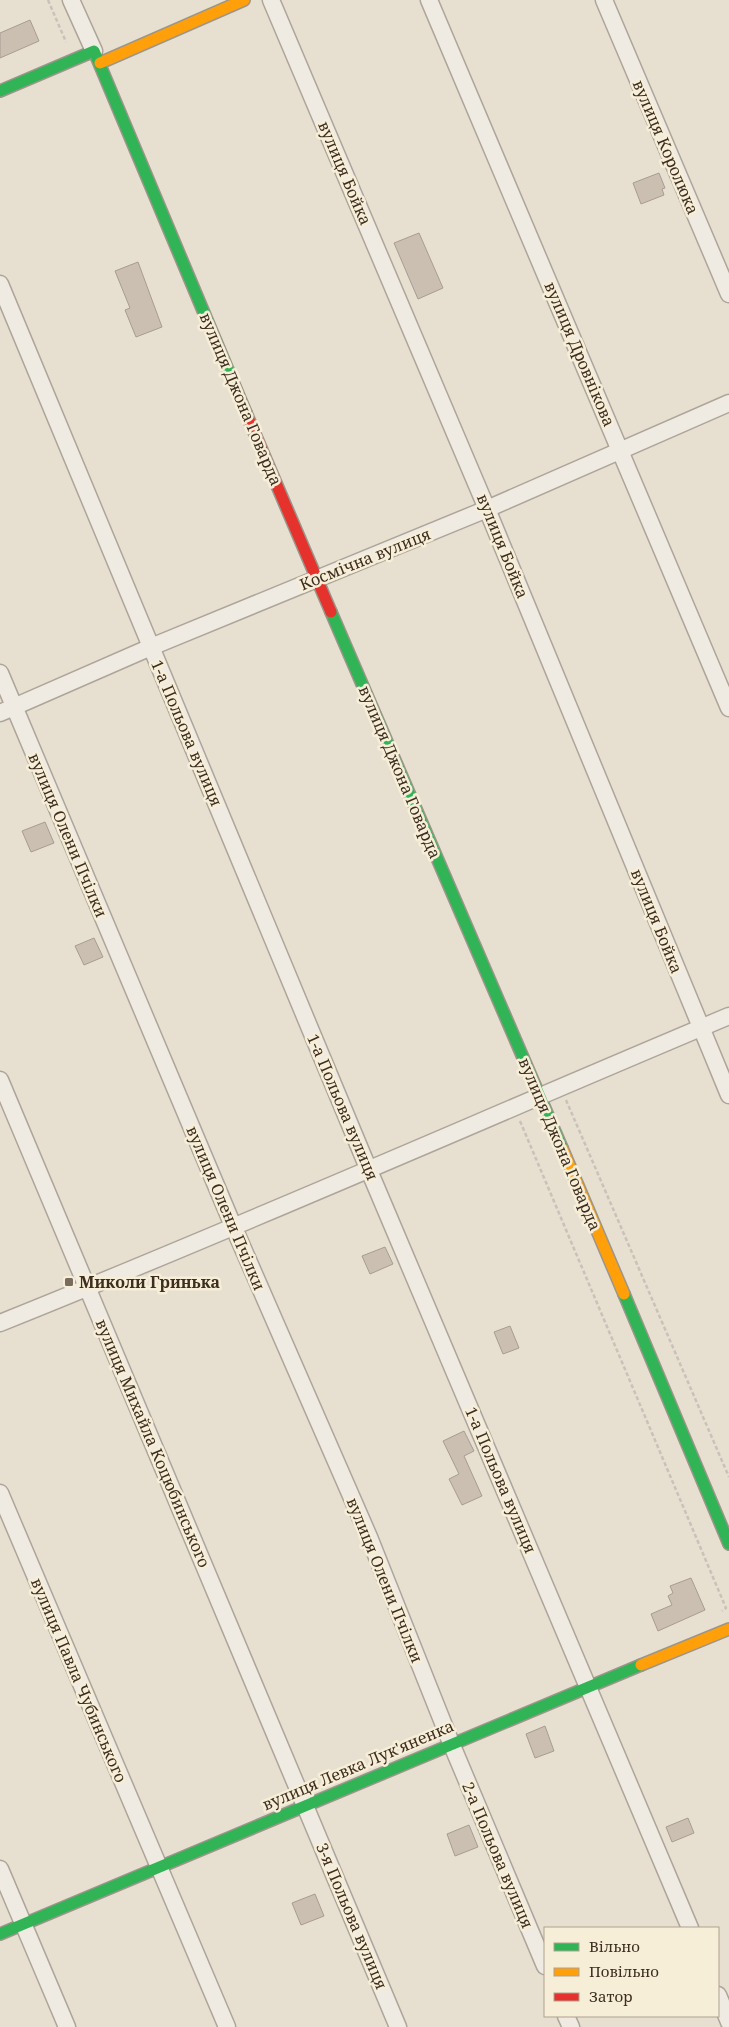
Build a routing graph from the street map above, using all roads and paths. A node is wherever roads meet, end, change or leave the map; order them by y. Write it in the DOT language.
graph roads {
  1 [pos="48,0"];
  2 [pos="71,0"];
  3 [pos="244,0"];
  4 [pos="271,0"];
  5 [pos="429,0"];
  6 [pos="604,0"];
  7 [pos="97,57"];
  8 [pos="74,59"];
  9 [pos="0,91"];
  10 [pos="0,284"];
  11 [pos="729,294"];
  12 [pos="729,403"];
  13 [pos="621,450"];
  14 [pos="487,509"];
  15 [pos="316,578"];
  16 [pos="151,646"];
  17 [pos="0,673"];
  18 [pos="729,708"];
  19 [pos="7,710"];
  20 [pos="729,1016"];
  21 [pos="700,1028"];
  22 [pos="0,1080"];
  23 [pos="561,1088"];
  24 [pos="729,1095"];
  25 [pos="540,1097"];
  26 [pos="515,1108"];
  27 [pos="368,1168"];
  28 [pos="234,1228"];
  29 [pos="87,1288"];
  30 [pos="0,1323"];
  31 [pos="729,1477"];
  32 [pos="0,1493"];
  33 [pos="729,1544"];
  34 [pos="727,1607"];
  35 [pos="727,1624"];
  36 [pos="588,1687"];
  37 [pos="451,1743"];
  38 [pos="306,1806"];
  39 [pos="159,1867"];
  40 [pos="0,1869"];
  41 [pos="23,1924"];
  42 [pos="690,1927"];
  43 [pos="0,1934"];
  44 [pos="544,1964"];
  45 [pos="719,1997"];
  46 [pos="729,2022"];
  47 [pos="67,2027"];
  48 [pos="227,2027"];
  49 [pos="398,2027"];
  1 -- 8 [label="path"];
  2 -- 7 [label="street, вулиця Джона Говарда"];
  3 -- 7 [label="street"];
  4 -- 14 [label="street, вулиця Бойка"];
  5 -- 13 [label="street, вулиця Дровнікова"];
  6 -- 11 [label="street, вулиця Королюка"];
  7 -- 8 [label="street"];
  7 -- 15 [label="street, вулиця Джона Говарда"];
  8 -- 9 [label="street"];
  10 -- 16 [label="street, 1-а Польова вулиця"];
  12 -- 13 [label="street, Космічна вулиця"];
  13 -- 14 [label="street, Космічна вулиця"];
  13 -- 18 [label="street, вулиця Дровнікова"];
  14 -- 15 [label="street, Космічна вулиця"];
  14 -- 21 [label="street, вулиця Бойка"];
  15 -- 16 [label="street, Космічна вулиця"];
  15 -- 25 [label="street, вулиця Джона Говарда"];
  16 -- 19 [label="street, Космічна вулиця"];
  16 -- 27 [label="street, 1-а Польова вулиця"];
  17 -- 19 [label="street, вулиця Олени Пчілки"];
  19 -- 28 [label="street, вулиця Олени Пчілки"];
  20 -- 21 [label="street"];
  21 -- 23 [label="street"];
  21 -- 24 [label="street, вулиця Бойка"];
  22 -- 29 [label="street, вулиця Михайла Коцюбинського"];
  23 -- 25 [label="street"];
  23 -- 31 [label="path"];
  25 -- 26 [label="street"];
  25 -- 33 [label="street, вулиця Джона Говарда"];
  26 -- 27 [label="street"];
  26 -- 34 [label="path"];
  27 -- 28 [label="street"];
  27 -- 36 [label="street, 1-а Польова вулиця"];
  28 -- 29 [label="street"];
  28 -- 37 [label="street, вулиця Олени Пчілки"];
  29 -- 30 [label="street"];
  29 -- 38 [label="street, вулиця Михайла Коцюбинського"];
  32 -- 39 [label="street, вулиця Павла Чубинського"];
  34 -- 35 [label="path"];
  35 -- 36 [label="street, вулиця Левка Лук'яненка"];
  36 -- 37 [label="street, вулиця Левка Лук'яненка"];
  36 -- 42 [label="street, 1-а Польова вулиця"];
  37 -- 38 [label="street, вулиця Левка Лук'яненка"];
  37 -- 44 [label="street, 2-а Польова вулиця"];
  38 -- 39 [label="street, вулиця Левка Лук'яненка"];
  38 -- 49 [label="street, 3-я Польова вулиця"];
  39 -- 41 [label="street, вулиця Левка Лук'яненка"];
  39 -- 48 [label="street, вулиця Павла Чубинського"];
  40 -- 41 [label="street"];
  41 -- 43 [label="street, вулиця Левка Лук'яненка"];
  41 -- 47 [label="street"];
  45 -- 46 [label="street"];
}
